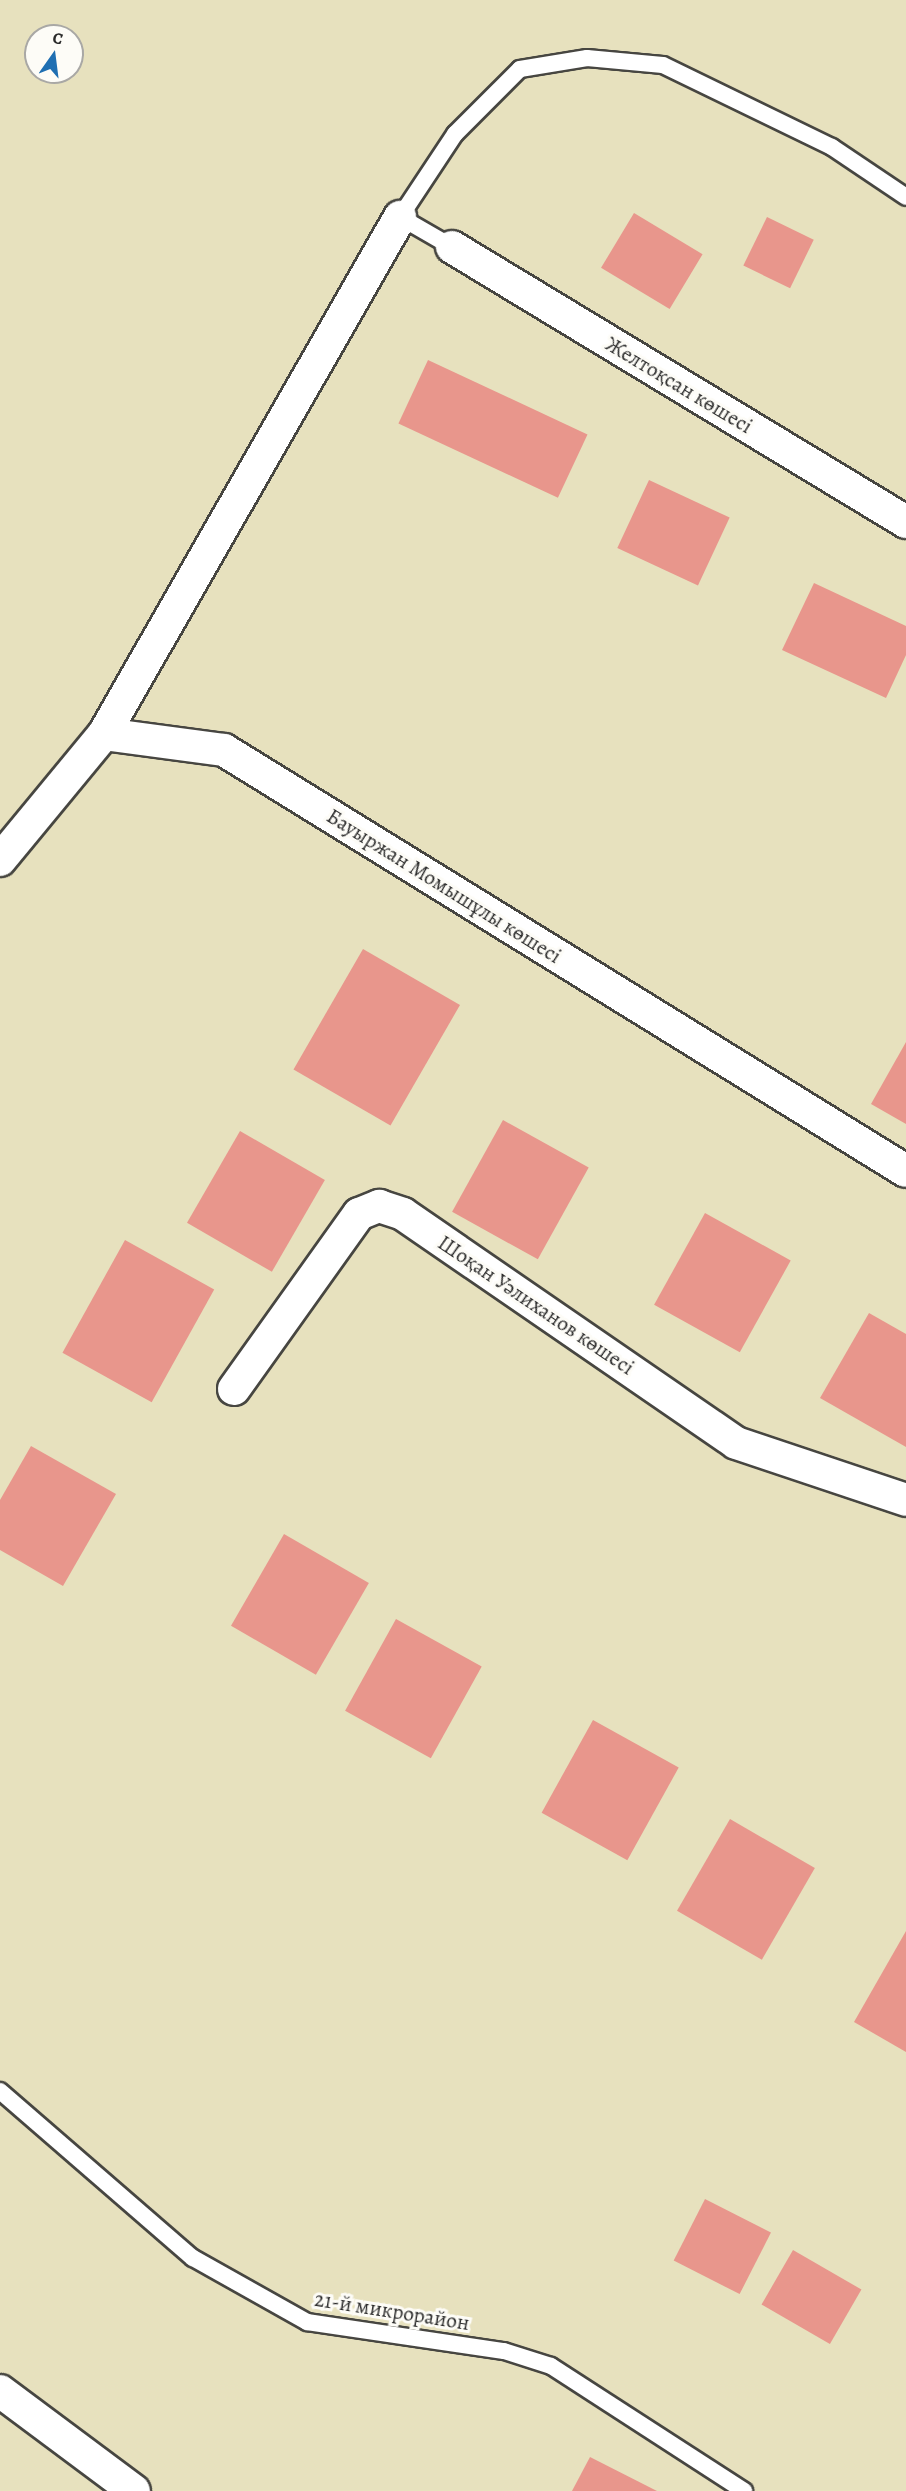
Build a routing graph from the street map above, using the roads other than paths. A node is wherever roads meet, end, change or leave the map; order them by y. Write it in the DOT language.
graph roads {
  1 [pos="906,197"];
  2 [pos="400,217"];
  3 [pos="452,247"];
  4 [pos="906,522"];
  5 [pos="104,734"];
  6 [pos="0,860"];
  7 [pos="906,1171"];
  8 [pos="234,1389"];
  9 [pos="906,1500"];
  10 [pos="0,2091"];
  11 [pos="0,2391"];
  12 [pos="134,2491"];
  13 [pos="744,2491"];
  1 -- 2 [label="lane"];
  2 -- 3 [label="lane"];
  2 -- 5 [label="street"];
  3 -- 4 [label="street, Желтоқсан көшесі"];
  5 -- 6 [label="street"];
  5 -- 7 [label="street, Бауыржан Момышұлы көшесі"];
  8 -- 9 [label="street, Шоқан Уәлиханов көшесі"];
  10 -- 13 [label="lane, 21-й микрорайон"];
  11 -- 12 [label="street"];
}
